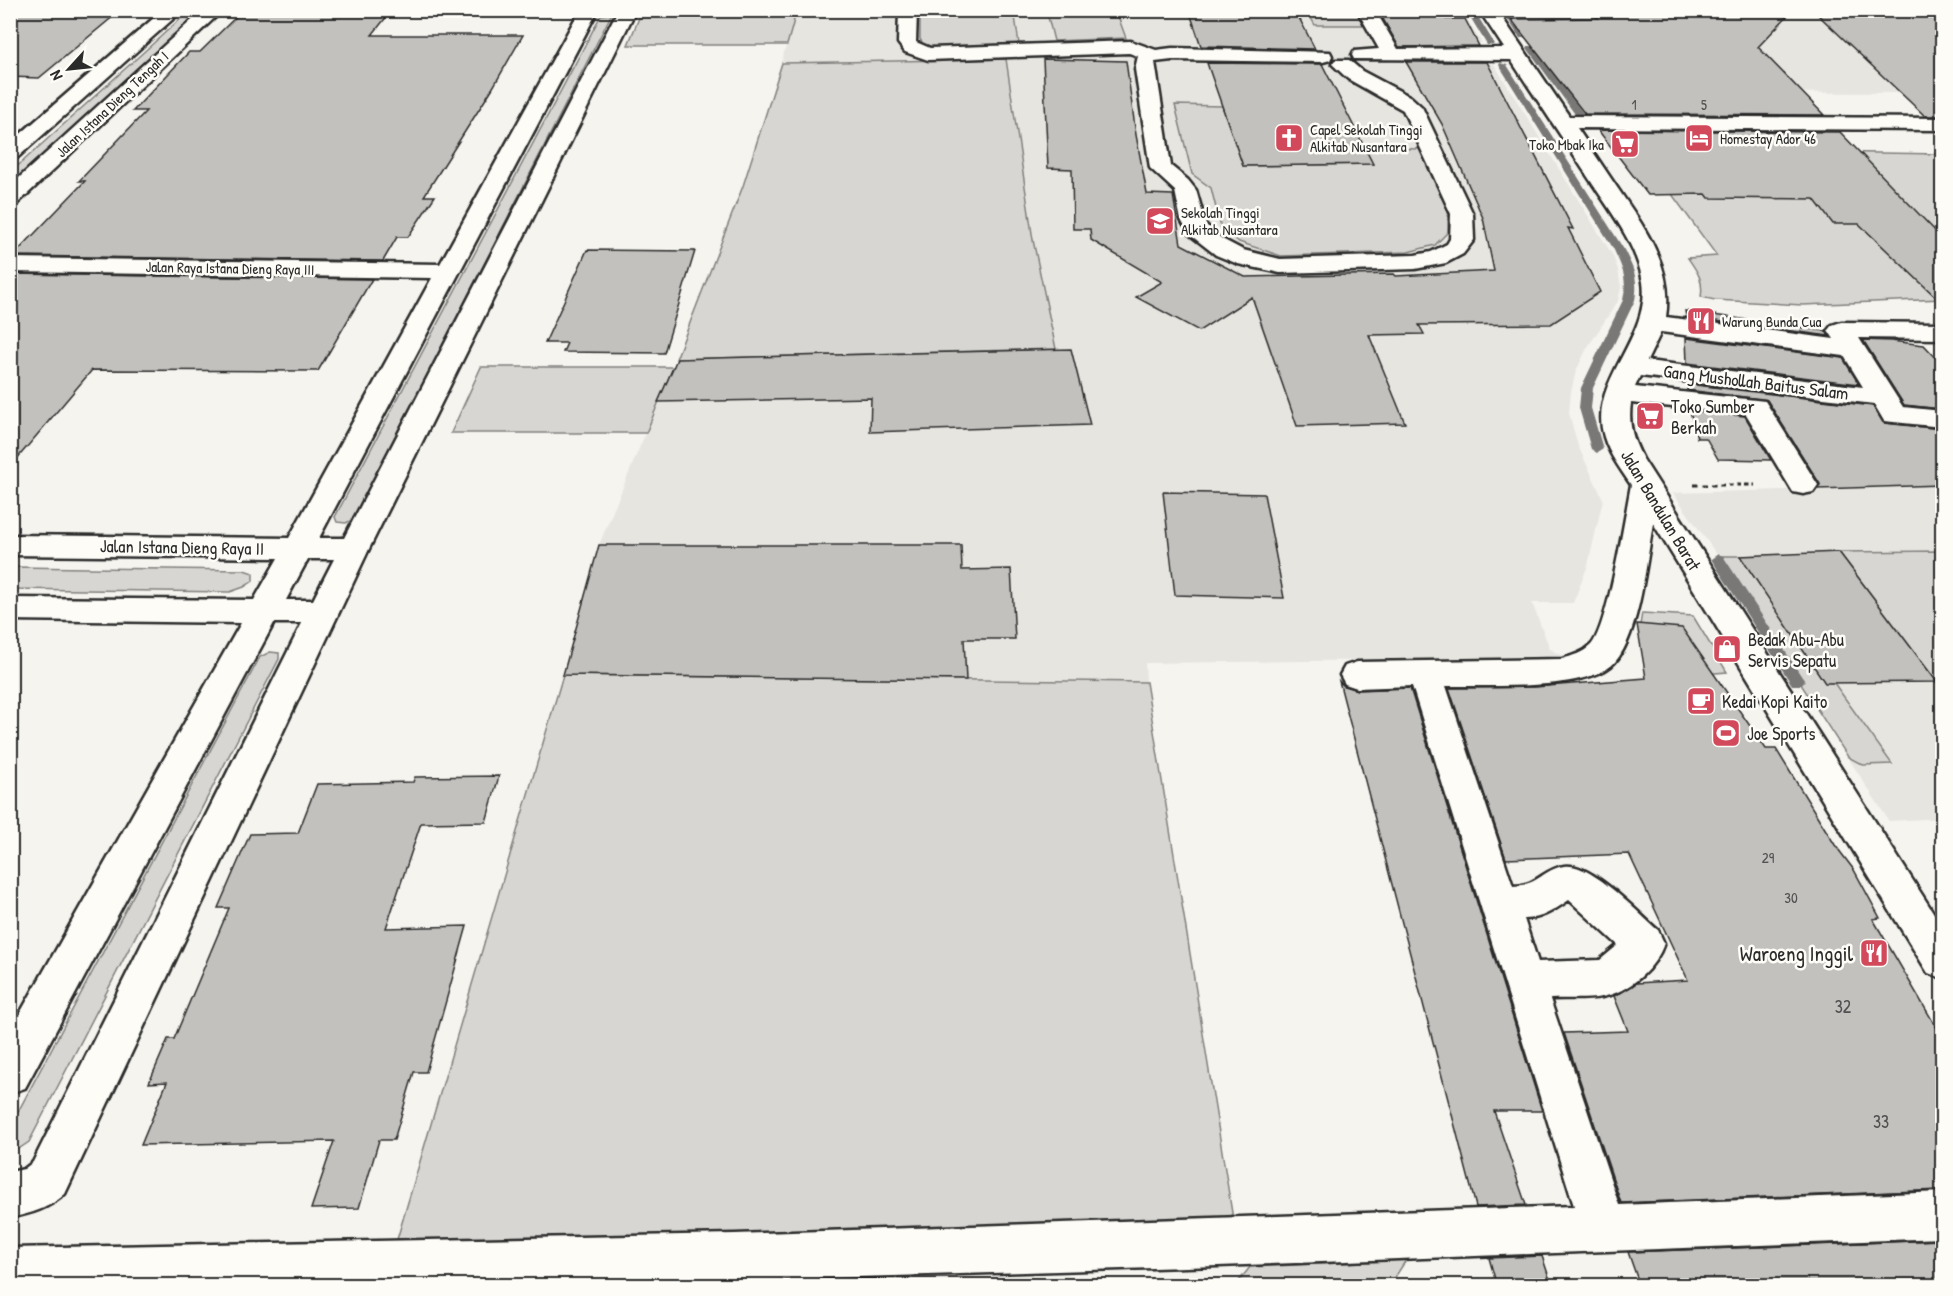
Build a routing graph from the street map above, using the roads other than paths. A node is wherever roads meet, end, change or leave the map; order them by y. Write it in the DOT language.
graph roads {
  1 [pos="174,10"];
  2 [pos="214,10"];
  3 [pos="589,10"];
  4 [pos="627,10"];
  5 [pos="908,10"];
  6 [pos="1366,10"];
  7 [pos="1488,10"];
  8 [pos="1516,54"];
  9 [pos="1392,55"];
  10 [pos="1154,56"];
  11 [pos="1342,58"];
  12 [pos="1564,122"];
  13 [pos="1942,124"];
  14 [pos="10,154"];
  15 [pos="10,198"];
  16 [pos="10,265"];
  17 [pos="449,271"];
  18 [pos="1651,323"];
  19 [pos="1942,331"];
  20 [pos="1853,349"];
  21 [pos="1631,367"];
  22 [pos="1619,394"];
  23 [pos="1881,398"];
  24 [pos="1942,419"];
  25 [pos="1645,485"];
  26 [pos="1803,485"];
  27 [pos="10,545"];
  28 [pos="299,548"];
  29 [pos="354,549"];
  30 [pos="10,609"];
  31 [pos="263,612"];
  32 [pos="324,612"];
  33 [pos="1425,674"];
  34 [pos="1357,675"];
  35 [pos="1499,903"];
  36 [pos="1942,960"];
  37 [pos="1525,981"];
  38 [pos="10,1073"];
  39 [pos="23,1193"];
  40 [pos="1942,1215"];
  41 [pos="1604,1229"];
  42 [pos="10,1272"];
  1 -- 14 [label="street, Jalan Istana Dieng Tengah I"];
  2 -- 15 [label="street, Jalan Istana Dieng Tengah I"];
  3 -- 17 [label="street"];
  4 -- 29 [label="street"];
  5 -- 10 [label="street"];
  6 -- 9 [label="street"];
  7 -- 8 [label="street, Jalan Bandulan Barat"];
  8 -- 9 [label="street"];
  8 -- 12 [label="street, Jalan Bandulan Barat"];
  9 -- 11 [label="street"];
  10 -- 11 [label="street"];
  10 -- 11 [label="street"];
  12 -- 13 [label="street"];
  12 -- 18 [label="street, Jalan Bandulan Barat"];
  16 -- 17 [label="street, Jalan Raya Istana Dieng Raya III"];
  17 -- 28 [label="street"];
  18 -- 20 [label="street"];
  18 -- 21 [label="street, Jalan Bandulan Barat"];
  19 -- 20 [label="street"];
  20 -- 23 [label="street"];
  21 -- 22 [label="street, Jalan Bandulan Barat"];
  21 -- 23 [label="street, Gang Mushollah Baitus Salam"];
  22 -- 25 [label="street, Jalan Bandulan Barat"];
  22 -- 26 [label="street"];
  23 -- 24 [label="street"];
  25 -- 33 [label="street"];
  25 -- 36 [label="street, Jalan Bandulan Barat"];
  27 -- 28 [label="street, Jalan Istana Dieng Raya II"];
  28 -- 29 [label="street, Jalan Istana Dieng Raya II"];
  28 -- 31 [label="street"];
  29 -- 32 [label="street"];
  30 -- 31 [label="street"];
  31 -- 32 [label="street"];
  31 -- 38 [label="street"];
  32 -- 39 [label="street"];
  33 -- 34 [label="street"];
  33 -- 35 [label="street"];
  35 -- 37 [label="street"];
  35 -- 37 [label="street"];
  37 -- 41 [label="street"];
  40 -- 41 [label="street"];
  41 -- 42 [label="street"];
}
